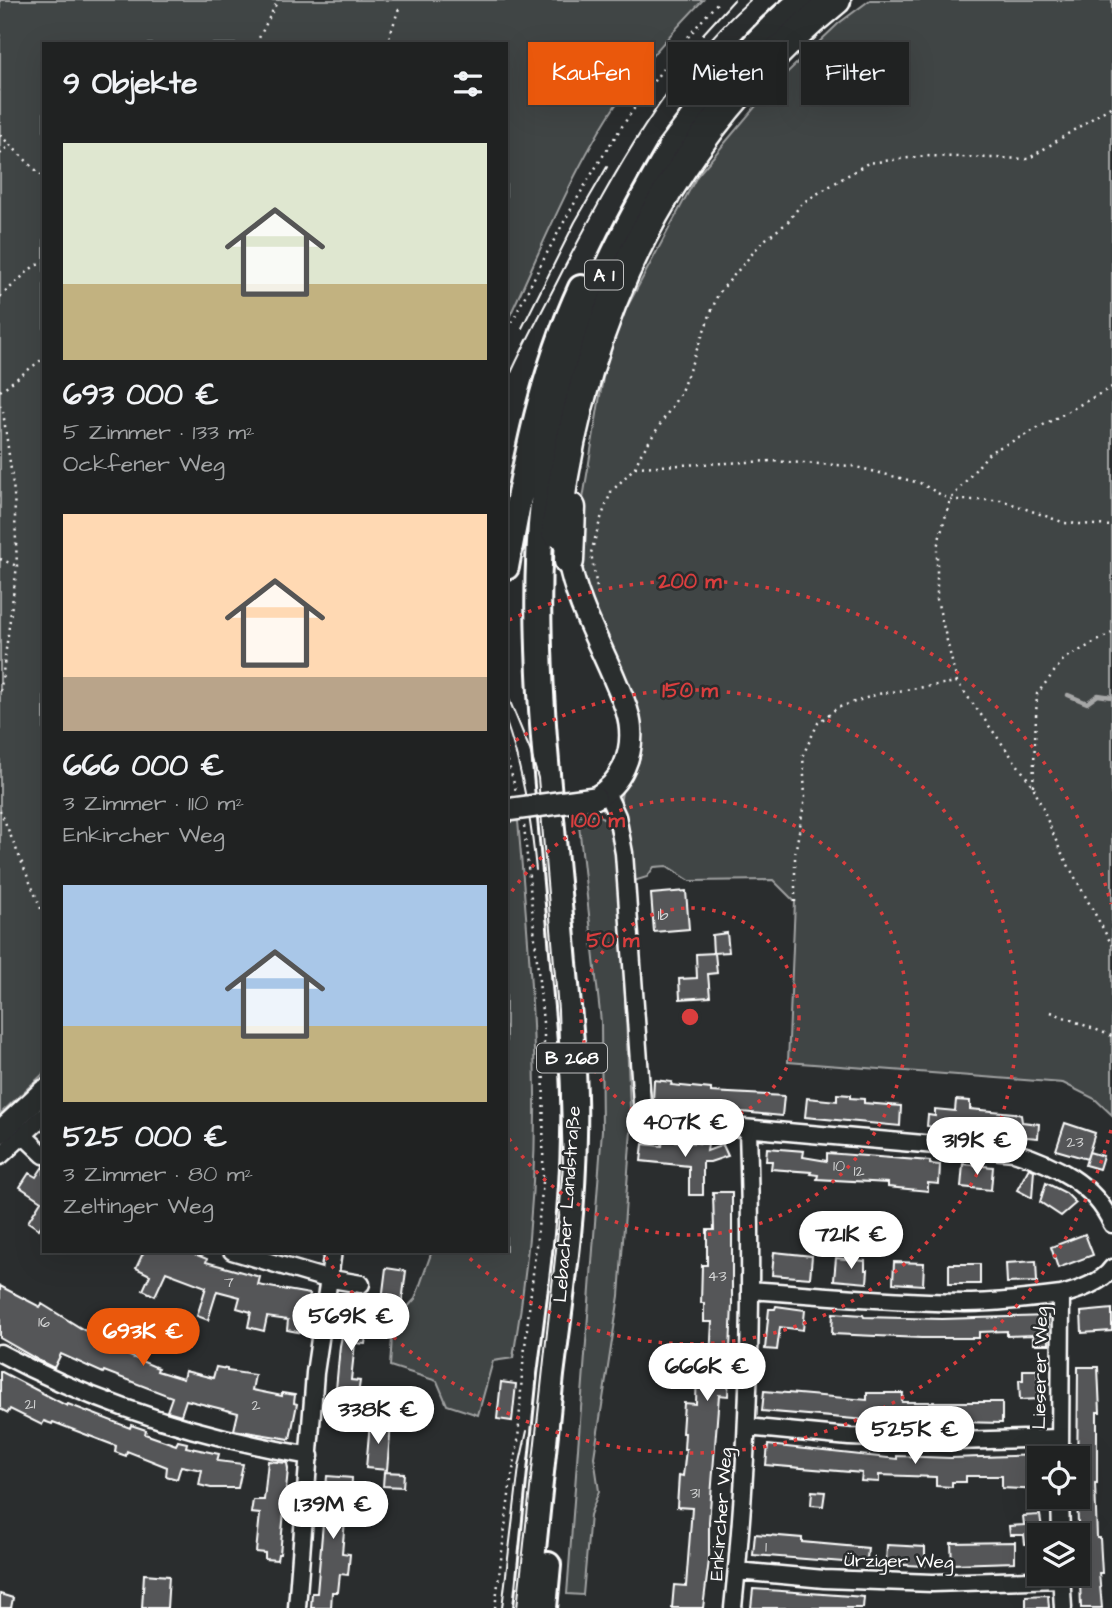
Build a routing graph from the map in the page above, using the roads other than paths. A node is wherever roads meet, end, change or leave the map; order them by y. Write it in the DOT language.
graph roads {
  1 [pos="802,0"];
  2 [pos="836,0"];
  3 [pos="678,137"];
  4 [pos="555,423"];
  5 [pos="566,461"];
  6 [pos="556,532"];
  7 [pos="508,557"];
  8 [pos="569,561"];
  9 [pos="601,795"];
  10 [pos="515,808"];
  11 [pos="42,1093"];
  12 [pos="42,1118"];
  13 [pos="748,1129"];
  14 [pos="0,1132"];
  15 [pos="23,1135"];
  16 [pos="42,1153"];
  17 [pos="0,1156"];
  18 [pos="1112,1224"];
  19 [pos="239,1253"];
  20 [pos="333,1253"];
  21 [pos="1112,1268"];
  22 [pos="328,1280"];
  23 [pos="360,1284"];
  24 [pos="750,1290"];
  25 [pos="1061,1295"];
  26 [pos="0,1353"];
  27 [pos="747,1427"];
  28 [pos="1059,1438"];
  29 [pos="1059,1446"];
  30 [pos="310,1456"];
  31 [pos="737,1571"];
  32 [pos="1027,1577"];
  33 [pos="1062,1586"];
  34 [pos="297,1608"];
  35 [pos="527,1608"];
  36 [pos="544,1608"];
  37 [pos="733,1608"];
  38 [pos="1063,1608"];
  1 -- 3 [label="highway, A 1"];
  2 -- 5 [label="highway, A 1"];
  3 -- 4 [label="highway, A 1"];
  3 -- 7 [label="highway"];
  4 -- 35 [label="highway, Lebacher Landstraße / B 268"];
  5 -- 6 [label="highway, B 268"];
  5 -- 8 [label="highway"];
  6 -- 36 [label="highway, Lebacher Landstraße / B 268"];
  8 -- 9 [label="main road"];
  9 -- 10 [label="main road, bridge"];
  9 -- 13 [label="street"];
  11 -- 14 [label="main road"];
  12 -- 15 [label="street"];
  13 -- 18 [label="street"];
  13 -- 24 [label="street, Enkircher Weg"];
  15 -- 16 [label="street"];
  15 -- 17 [label="street"];
  19 -- 22 [label="street"];
  20 -- 22 [label="street"];
  21 -- 25 [label="street, Lieserer Weg"];
  22 -- 23 [label="street"];
  22 -- 30 [label="street"];
  24 -- 25 [label="street"];
  24 -- 27 [label="street, Enkircher Weg"];
  25 -- 28 [label="street, Lieserer Weg"];
  26 -- 30 [label="street"];
  27 -- 28 [label="street"];
  27 -- 31 [label="street, Enkircher Weg"];
  28 -- 29 [label="street, Lieserer Weg"];
  30 -- 34 [label="street"];
  31 -- 32 [label="street, Ürziger Weg"];
  31 -- 37 [label="street, Enkircher Weg"];
  33 -- 38 [label="street"];
}
